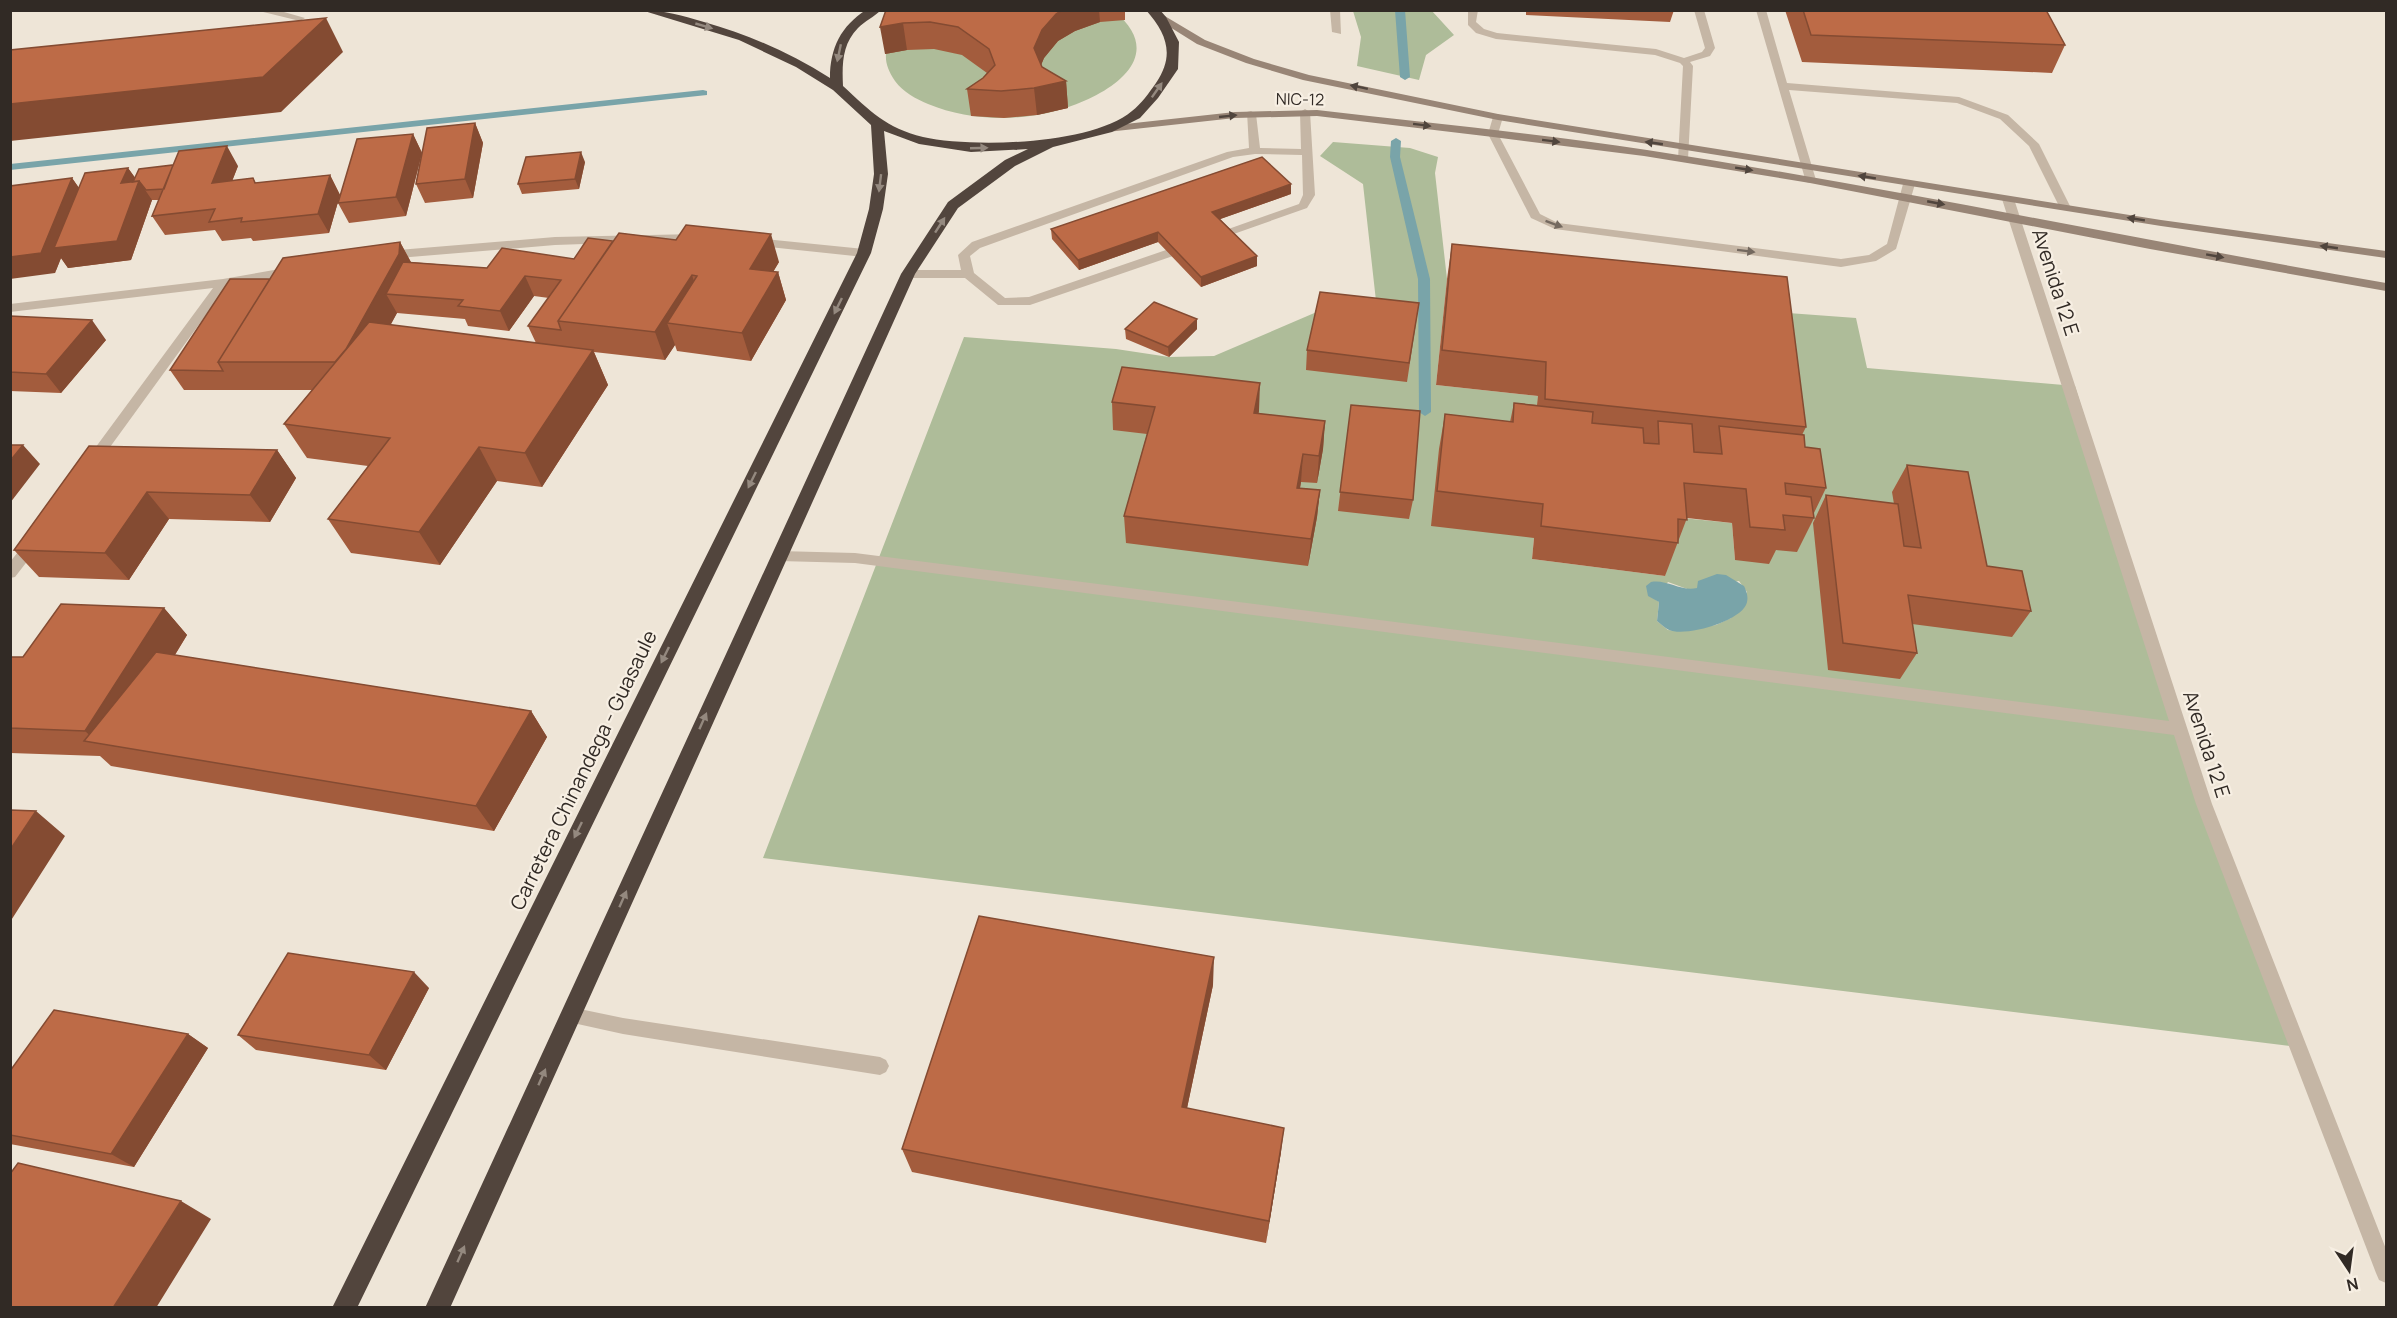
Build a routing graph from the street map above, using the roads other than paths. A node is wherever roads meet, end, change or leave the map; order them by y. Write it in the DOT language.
graph roads {
  1 [pos="260,10"];
  2 [pos="647,10"];
  3 [pos="875,10"];
  4 [pos="1335,10"];
  5 [pos="1473,10"];
  6 [pos="1699,10"];
  7 [pos="1761,10"];
  8 [pos="1156,14"];
  9 [pos="300,18"];
  10 [pos="1337,32"];
  11 [pos="1684,61"];
  12 [pos="1783,86"];
  13 [pos="837,87"];
  14 [pos="1305,112"];
  15 [pos="1251,114"];
  16 [pos="1498,117"];
  17 [pos="877,124"];
  18 [pos="1107,129"];
  19 [pos="1493,134"];
  20 [pos="1048,144"];
  21 [pos="1255,151"];
  22 [pos="1307,152"];
  23 [pos="1683,153"];
  24 [pos="1807,167"];
  25 [pos="1810,180"];
  26 [pos="1909,184"];
  27 [pos="1906,197"];
  28 [pos="2008,199"];
  29 [pos="2065,208"];
  30 [pos="2013,219"];
  31 [pos="1224,234"];
  32 [pos="715,239"];
  33 [pos="737,240"];
  34 [pos="864,253"];
  35 [pos="1169,253"];
  36 [pos="2386,255"];
  37 [pos="368,258"];
  38 [pos="301,270"];
  39 [pos="908,274"];
  40 [pos="968,274"];
  41 [pos="223,283"];
  42 [pos="2386,287"];
  43 [pos="10,308"];
  44 [pos="81,477"];
  45 [pos="39,535"];
  46 [pos="778,556"];
  47 [pos="10,573"];
  48 [pos="2180,729"];
  49 [pos="570,1015"];
  50 [pos="880,1066"];
  51 [pos="2386,1274"];
  52 [pos="344,1308"];
  53 [pos="437,1308"];
  1 -- 9 [label="street"];
  2 -- 13 [label="highway, one-way"];
  3 -- 13 [label="highway, one-way"];
  4 -- 10 [label="street"];
  5 -- 11 [label="street"];
  6 -- 11 [label="street"];
  7 -- 12 [label="street"];
  16 -- 8 [label="street, NIC-12, one-way"];
  18 -- 8 [label="highway, one-way"];
  11 -- 23 [label="street"];
  12 -- 24 [label="street"];
  12 -- 29 [label="street"];
  13 -- 17 [label="highway"];
  14 -- 15 [label="street, NIC-12"];
  14 -- 19 [label="street, NIC-12, one-way"];
  14 -- 22 [label="street"];
  18 -- 15 [label="street, NIC-12, one-way"];
  15 -- 21 [label="street"];
  16 -- 19 [label="street"];
  23 -- 16 [label="street, NIC-12, one-way"];
  17 -- 20 [label="highway, one-way"];
  17 -- 34 [label="highway, Carretera Chinandega - Guasaule, one-way"];
  18 -- 20 [label="highway"];
  19 -- 23 [label="street, NIC-12, one-way"];
  19 -- 27 [label="street, one-way"];
  39 -- 20 [label="highway, one-way"];
  21 -- 22 [label="street"];
  21 -- 40 [label="street"];
  22 -- 31 [label="street"];
  23 -- 24 [label="street"];
  23 -- 25 [label="street, one-way"];
  24 -- 25 [label="street"];
  26 -- 24 [label="street, one-way"];
  25 -- 27 [label="street"];
  26 -- 27 [label="street"];
  26 -- 28 [label="street"];
  27 -- 30 [label="street, one-way"];
  28 -- 29 [label="street"];
  28 -- 30 [label="street, Avenida 12 E"];
  36 -- 29 [label="street, one-way"];
  30 -- 42 [label="street, one-way"];
  30 -- 48 [label="street, Avenida 12 E"];
  32 -- 37 [label="street"];
  33 -- 34 [label="street"];
  34 -- 52 [label="highway, Carretera Chinandega - Guasaule, one-way"];
  35 -- 40 [label="street"];
  38 -- 41 [label="street"];
  39 -- 40 [label="street"];
  39 -- 46 [label="highway"];
  41 -- 43 [label="street"];
  41 -- 44 [label="street"];
  45 -- 47 [label="street"];
  46 -- 48 [label="street"];
  49 -- 46 [label="highway, one-way"];
  48 -- 51 [label="street, Avenida 12 E"];
  49 -- 50 [label="street"];
  53 -- 49 [label="highway, one-way"];
}
